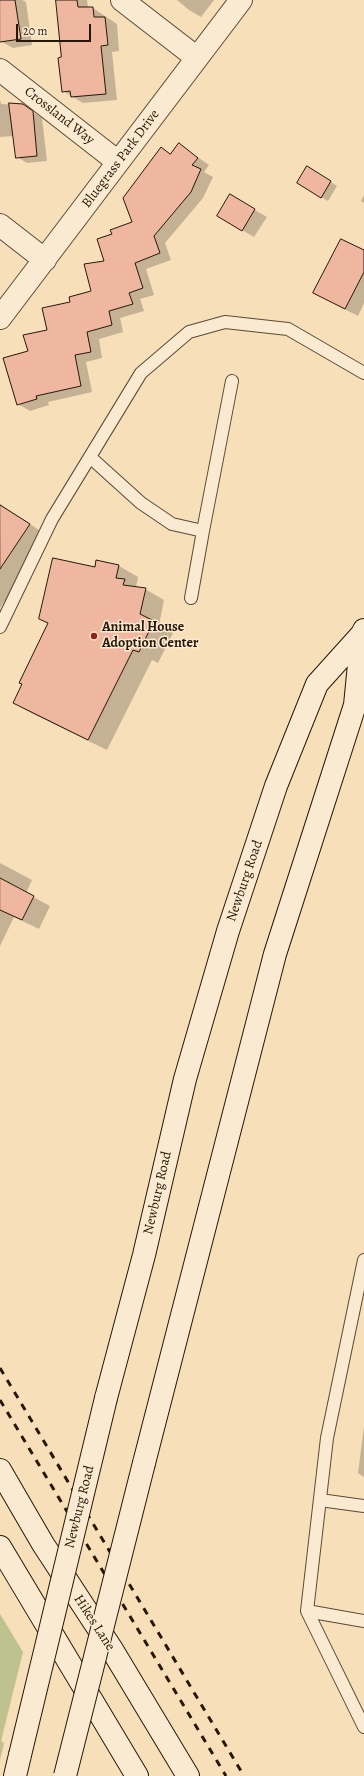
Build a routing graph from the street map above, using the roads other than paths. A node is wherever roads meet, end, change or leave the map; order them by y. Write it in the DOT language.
graph roads {
  1 [pos="122,0"];
  2 [pos="241,0"];
  3 [pos="197,58"];
  4 [pos="0,70"];
  5 [pos="118,162"];
  6 [pos="0,225"];
  7 [pos="45,260"];
  8 [pos="0,318"];
  9 [pos="364,373"];
  10 [pos="232,381"];
  11 [pos="90,457"];
  12 [pos="203,532"];
  13 [pos="192,598"];
  14 [pos="0,627"];
  15 [pos="363,632"];
  16 [pos="364,1260"];
  17 [pos="0,1470"];
  18 [pos="320,1500"];
  19 [pos="364,1506"];
  20 [pos="0,1546"];
  21 [pos="307,1611"];
  22 [pos="364,1621"];
  23 [pos="364,1727"];
  24 [pos="15,1776"];
  25 [pos="65,1776"];
  26 [pos="136,1776"];
  27 [pos="188,1776"];
  1 -- 3 [label="main road"];
  2 -- 3 [label="main road, Bluegrass Park Drive"];
  3 -- 5 [label="main road, Bluegrass Park Drive"];
  4 -- 5 [label="main road, Crossland Way"];
  5 -- 7 [label="main road, Bluegrass Park Drive"];
  6 -- 7 [label="main road"];
  7 -- 8 [label="main road, Bluegrass Park Drive"];
  9 -- 11 [label="lane"];
  10 -- 12 [label="lane"];
  11 -- 12 [label="lane"];
  11 -- 14 [label="lane"];
  12 -- 13 [label="lane"];
  15 -- 24 [label="main road, Newburg Road, bridge"];
  15 -- 25 [label="main road, Newburg Road, bridge"];
  16 -- 18 [label="lane"];
  17 -- 27 [label="main road, Hikes Lane"];
  18 -- 19 [label="lane"];
  18 -- 21 [label="lane"];
  20 -- 26 [label="main road"];
  21 -- 22 [label="lane"];
  21 -- 23 [label="lane"];
}
